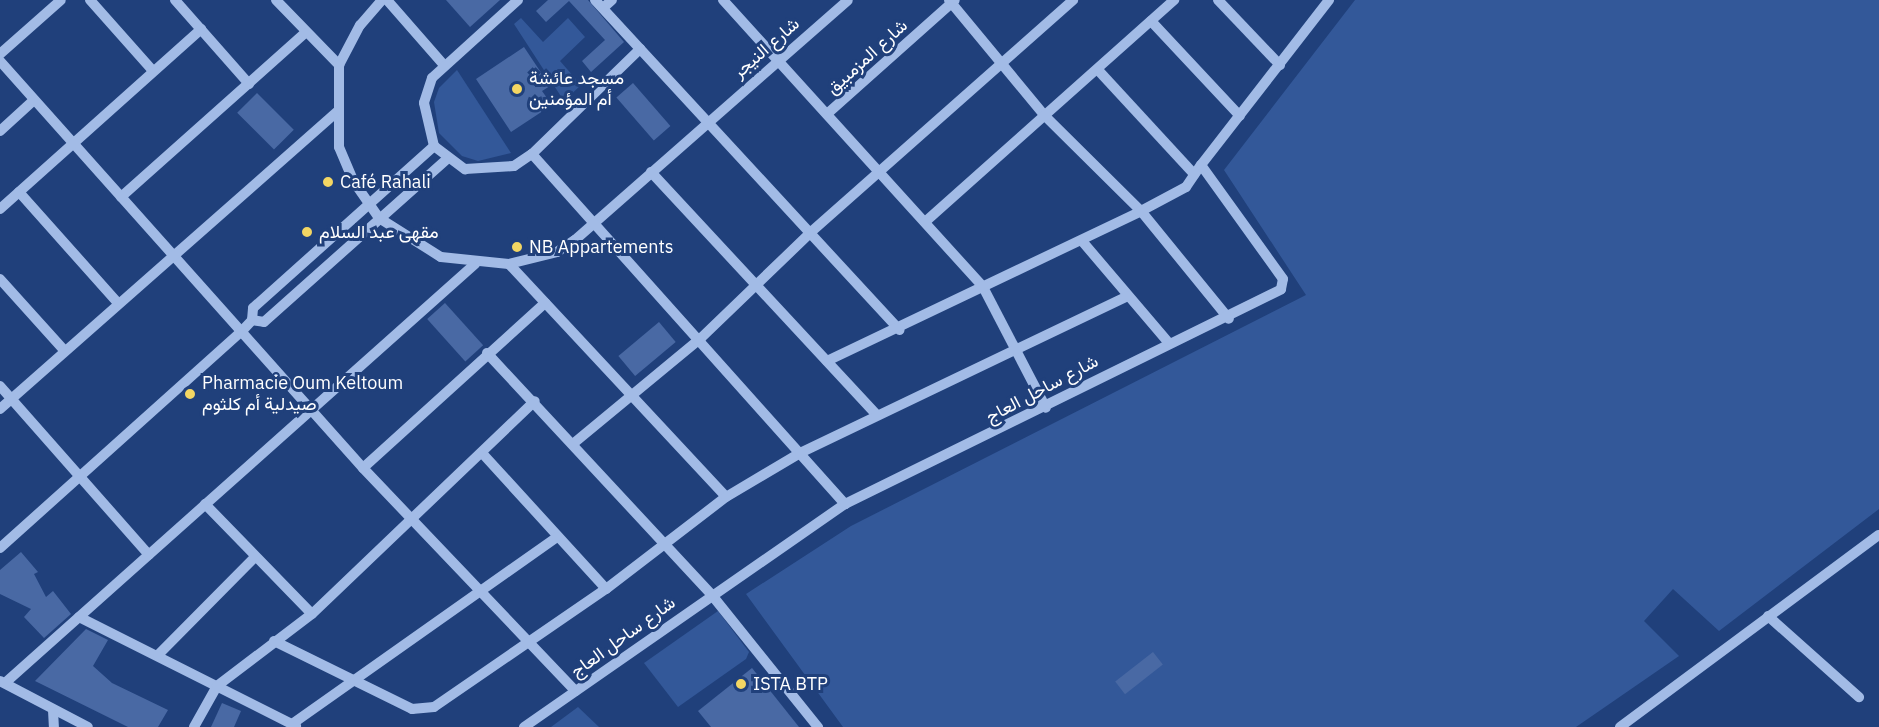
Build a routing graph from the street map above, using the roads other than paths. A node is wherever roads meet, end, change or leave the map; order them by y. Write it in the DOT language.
graph roads {
  1 [pos="61,0"];
  2 [pos="90,0"];
  3 [pos="175,0"];
  4 [pos="276,0"];
  5 [pos="382,0"];
  6 [pos="387,0"];
  7 [pos="518,0"];
  8 [pos="612,0"];
  9 [pos="723,0"];
  10 [pos="1073,0"];
  11 [pos="1174,0"];
  12 [pos="1218,0"];
  13 [pos="952,1"];
  14 [pos="1327,1"];
  15 [pos="840,2"];
  16 [pos="599,4"];
  17 [pos="1151,21"];
  18 [pos="201,29"];
  19 [pos="306,33"];
  20 [pos="640,49"];
  21 [pos="0,54"];
  22 [pos="778,59"];
  23 [pos="0,61"];
  24 [pos="1004,63"];
  25 [pos="339,65"];
  26 [pos="444,65"];
  27 [pos="1280,65"];
  28 [pos="1098,69"];
  29 [pos="153,71"];
  30 [pos="249,84"];
  31 [pos="34,100"];
  32 [pos="337,112"];
  33 [pos="827,114"];
  34 [pos="1045,116"];
  35 [pos="1240,116"];
  36 [pos="707,121"];
  37 [pos="0,131"];
  38 [pos="73,144"];
  39 [pos="434,146"];
  40 [pos="532,154"];
  41 [pos="446,160"];
  42 [pos="1201,165"];
  43 [pos="879,170"];
  44 [pos="651,172"];
  45 [pos="1194,174"];
  46 [pos="19,192"];
  47 [pos="121,197"];
  48 [pos="368,205"];
  49 [pos="0,209"];
  50 [pos="1141,211"];
  51 [pos="379,218"];
  52 [pos="926,222"];
  53 [pos="596,223"];
  54 [pos="811,232"];
  55 [pos="1082,241"];
  56 [pos="174,256"];
  57 [pos="475,264"];
  58 [pos="508,264"];
  59 [pos="0,279"];
  60 [pos="756,282"];
  61 [pos="983,287"];
  62 [pos="1127,296"];
  63 [pos="118,303"];
  64 [pos="545,303"];
  65 [pos="1229,319"];
  66 [pos="252,320"];
  67 [pos="899,330"];
  68 [pos="241,332"];
  69 [pos="701,338"];
  70 [pos="1167,341"];
  71 [pos="63,349"];
  72 [pos="1017,350"];
  73 [pos="488,353"];
  74 [pos="827,361"];
  75 [pos="0,386"];
  76 [pos="631,396"];
  77 [pos="11,399"];
  78 [pos="535,401"];
  79 [pos="309,408"];
  80 [pos="1046,408"];
  81 [pos="0,409"];
  82 [pos="876,414"];
  83 [pos="574,443"];
  84 [pos="482,453"];
  85 [pos="800,453"];
  86 [pos="363,468"];
  87 [pos="80,477"];
  88 [pos="726,497"];
  89 [pos="205,504"];
  90 [pos="845,504"];
  91 [pos="416,519"];
  92 [pos="1879,535"];
  93 [pos="557,537"];
  94 [pos="667,545"];
  95 [pos="0,548"];
  96 [pos="149,555"];
  97 [pos="255,557"];
  98 [pos="606,589"];
  99 [pos="480,590"];
  100 [pos="711,594"];
  101 [pos="312,614"];
  102 [pos="1768,616"];
  103 [pos="79,617"];
  104 [pos="274,640"];
  105 [pos="528,643"];
  106 [pos="158,655"];
  107 [pos="354,678"];
  108 [pos="2,682"];
  109 [pos="217,686"];
  110 [pos="575,691"];
  111 [pos="1859,697"];
  112 [pos="53,710"];
  113 [pos="295,725"];
  114 [pos="54,727"];
  115 [pos="88,727"];
  116 [pos="194,727"];
  117 [pos="524,727"];
  118 [pos="818,727"];
  119 [pos="1620,727"];
  1 -- 21 [label="street"];
  2 -- 29 [label="street"];
  3 -- 18 [label="street"];
  4 -- 19 [label="street"];
  5 -- 25 [label="street"];
  6 -- 26 [label="street"];
  7 -- 26 [label="street"];
  8 -- 16 [label="street"];
  9 -- 22 [label="street"];
  10 -- 24 [label="street"];
  11 -- 17 [label="street"];
  12 -- 27 [label="street"];
  13 -- 24 [label="street"];
  13 -- 33 [label="street, شارع المزمبيق"];
  14 -- 27 [label="street"];
  15 -- 22 [label="street, شارع النيجر"];
  16 -- 20 [label="street"];
  17 -- 28 [label="street"];
  17 -- 35 [label="street"];
  18 -- 29 [label="street"];
  18 -- 30 [label="street"];
  19 -- 25 [label="street"];
  19 -- 30 [label="street"];
  20 -- 36 [label="street"];
  20 -- 40 [label="street"];
  22 -- 33 [label="street"];
  22 -- 36 [label="street, شارع النيجر"];
  23 -- 31 [label="street"];
  24 -- 34 [label="street"];
  24 -- 43 [label="street"];
  25 -- 32 [label="street, شارع النيجر"];
  26 -- 39 [label="street"];
  27 -- 35 [label="street"];
  28 -- 34 [label="street"];
  28 -- 45 [label="street"];
  29 -- 38 [label="street"];
  30 -- 47 [label="street"];
  31 -- 37 [label="street"];
  31 -- 38 [label="street"];
  32 -- 48 [label="street, شارع النيجر"];
  32 -- 56 [label="street"];
  33 -- 43 [label="street"];
  34 -- 50 [label="street"];
  34 -- 52 [label="street"];
  35 -- 42 [label="street"];
  36 -- 44 [label="street, شارع النيجر"];
  36 -- 54 [label="street"];
  38 -- 46 [label="street"];
  38 -- 47 [label="street"];
  39 -- 41 [label="street"];
  39 -- 48 [label="street"];
  40 -- 41 [label="street"];
  40 -- 53 [label="street"];
  41 -- 51 [label="street"];
  42 -- 45 [label="street"];
  42 -- 65 [label="street, شارع ساحل العاج"];
  43 -- 52 [label="street"];
  43 -- 54 [label="street"];
  44 -- 53 [label="street, شارع النيجر"];
  44 -- 60 [label="street"];
  45 -- 50 [label="street"];
  46 -- 49 [label="street"];
  46 -- 63 [label="street"];
  47 -- 56 [label="street"];
  48 -- 51 [label="street, شارع النيجر"];
  48 -- 66 [label="street"];
  50 -- 55 [label="street"];
  50 -- 65 [label="street"];
  51 -- 57 [label="street, شارع النيجر"];
  51 -- 66 [label="street"];
  52 -- 61 [label="street"];
  53 -- 58 [label="street, شارع النيجر"];
  53 -- 69 [label="street"];
  54 -- 60 [label="street"];
  54 -- 67 [label="street"];
  55 -- 61 [label="street"];
  55 -- 62 [label="street"];
  56 -- 63 [label="street"];
  56 -- 68 [label="street"];
  57 -- 58 [label="street, شارع النيجر"];
  57 -- 79 [label="street"];
  58 -- 64 [label="street"];
  59 -- 71 [label="street"];
  60 -- 69 [label="street"];
  60 -- 74 [label="street"];
  61 -- 67 [label="street"];
  61 -- 72 [label="street"];
  62 -- 70 [label="street"];
  62 -- 72 [label="street"];
  63 -- 71 [label="street"];
  64 -- 73 [label="street"];
  64 -- 76 [label="street"];
  65 -- 70 [label="street, شارع ساحل العاج"];
  66 -- 68 [label="street"];
  67 -- 74 [label="street"];
  68 -- 79 [label="street"];
  68 -- 87 [label="street"];
  69 -- 76 [label="street"];
  69 -- 85 [label="street"];
  70 -- 80 [label="street, شارع ساحل العاج"];
  71 -- 77 [label="street"];
  72 -- 80 [label="street"];
  72 -- 82 [label="street"];
  73 -- 78 [label="street"];
  73 -- 86 [label="street"];
  74 -- 82 [label="street"];
  75 -- 77 [label="street"];
  76 -- 83 [label="street"];
  76 -- 88 [label="street"];
  77 -- 81 [label="street"];
  77 -- 87 [label="street"];
  78 -- 83 [label="street"];
  78 -- 84 [label="street"];
  79 -- 86 [label="street"];
  79 -- 89 [label="street"];
  80 -- 90 [label="street, شارع ساحل العاج"];
  82 -- 85 [label="street"];
  83 -- 94 [label="street"];
  84 -- 91 [label="street"];
  84 -- 93 [label="street"];
  85 -- 88 [label="street"];
  85 -- 90 [label="street"];
  86 -- 91 [label="street"];
  87 -- 95 [label="street"];
  87 -- 96 [label="street"];
  88 -- 94 [label="street"];
  89 -- 96 [label="street"];
  89 -- 97 [label="street"];
  90 -- 100 [label="street, شارع ساحل العاج"];
  91 -- 99 [label="street"];
  91 -- 101 [label="street"];
  92 -- 102 [label="street"];
  93 -- 98 [label="street"];
  93 -- 99 [label="street"];
  94 -- 98 [label="street"];
  94 -- 100 [label="street"];
  96 -- 103 [label="street"];
  97 -- 101 [label="street"];
  97 -- 106 [label="street"];
  98 -- 105 [label="street"];
  99 -- 105 [label="street"];
  99 -- 107 [label="street"];
  100 -- 110 [label="street, شارع ساحل العاج"];
  100 -- 118 [label="street"];
  101 -- 104 [label="street"];
  102 -- 111 [label="street"];
  102 -- 119 [label="street"];
  103 -- 106 [label="street"];
  103 -- 108 [label="street"];
  104 -- 107 [label="street"];
  104 -- 109 [label="street"];
  105 -- 107 [label="street"];
  105 -- 110 [label="street"];
  106 -- 109 [label="street"];
  107 -- 113 [label="street"];
  108 -- 112 [label="street"];
  109 -- 113 [label="street"];
  109 -- 116 [label="street"];
  110 -- 117 [label="street, شارع ساحل العاج"];
  112 -- 114 [label="street"];
  112 -- 115 [label="street"];
}
